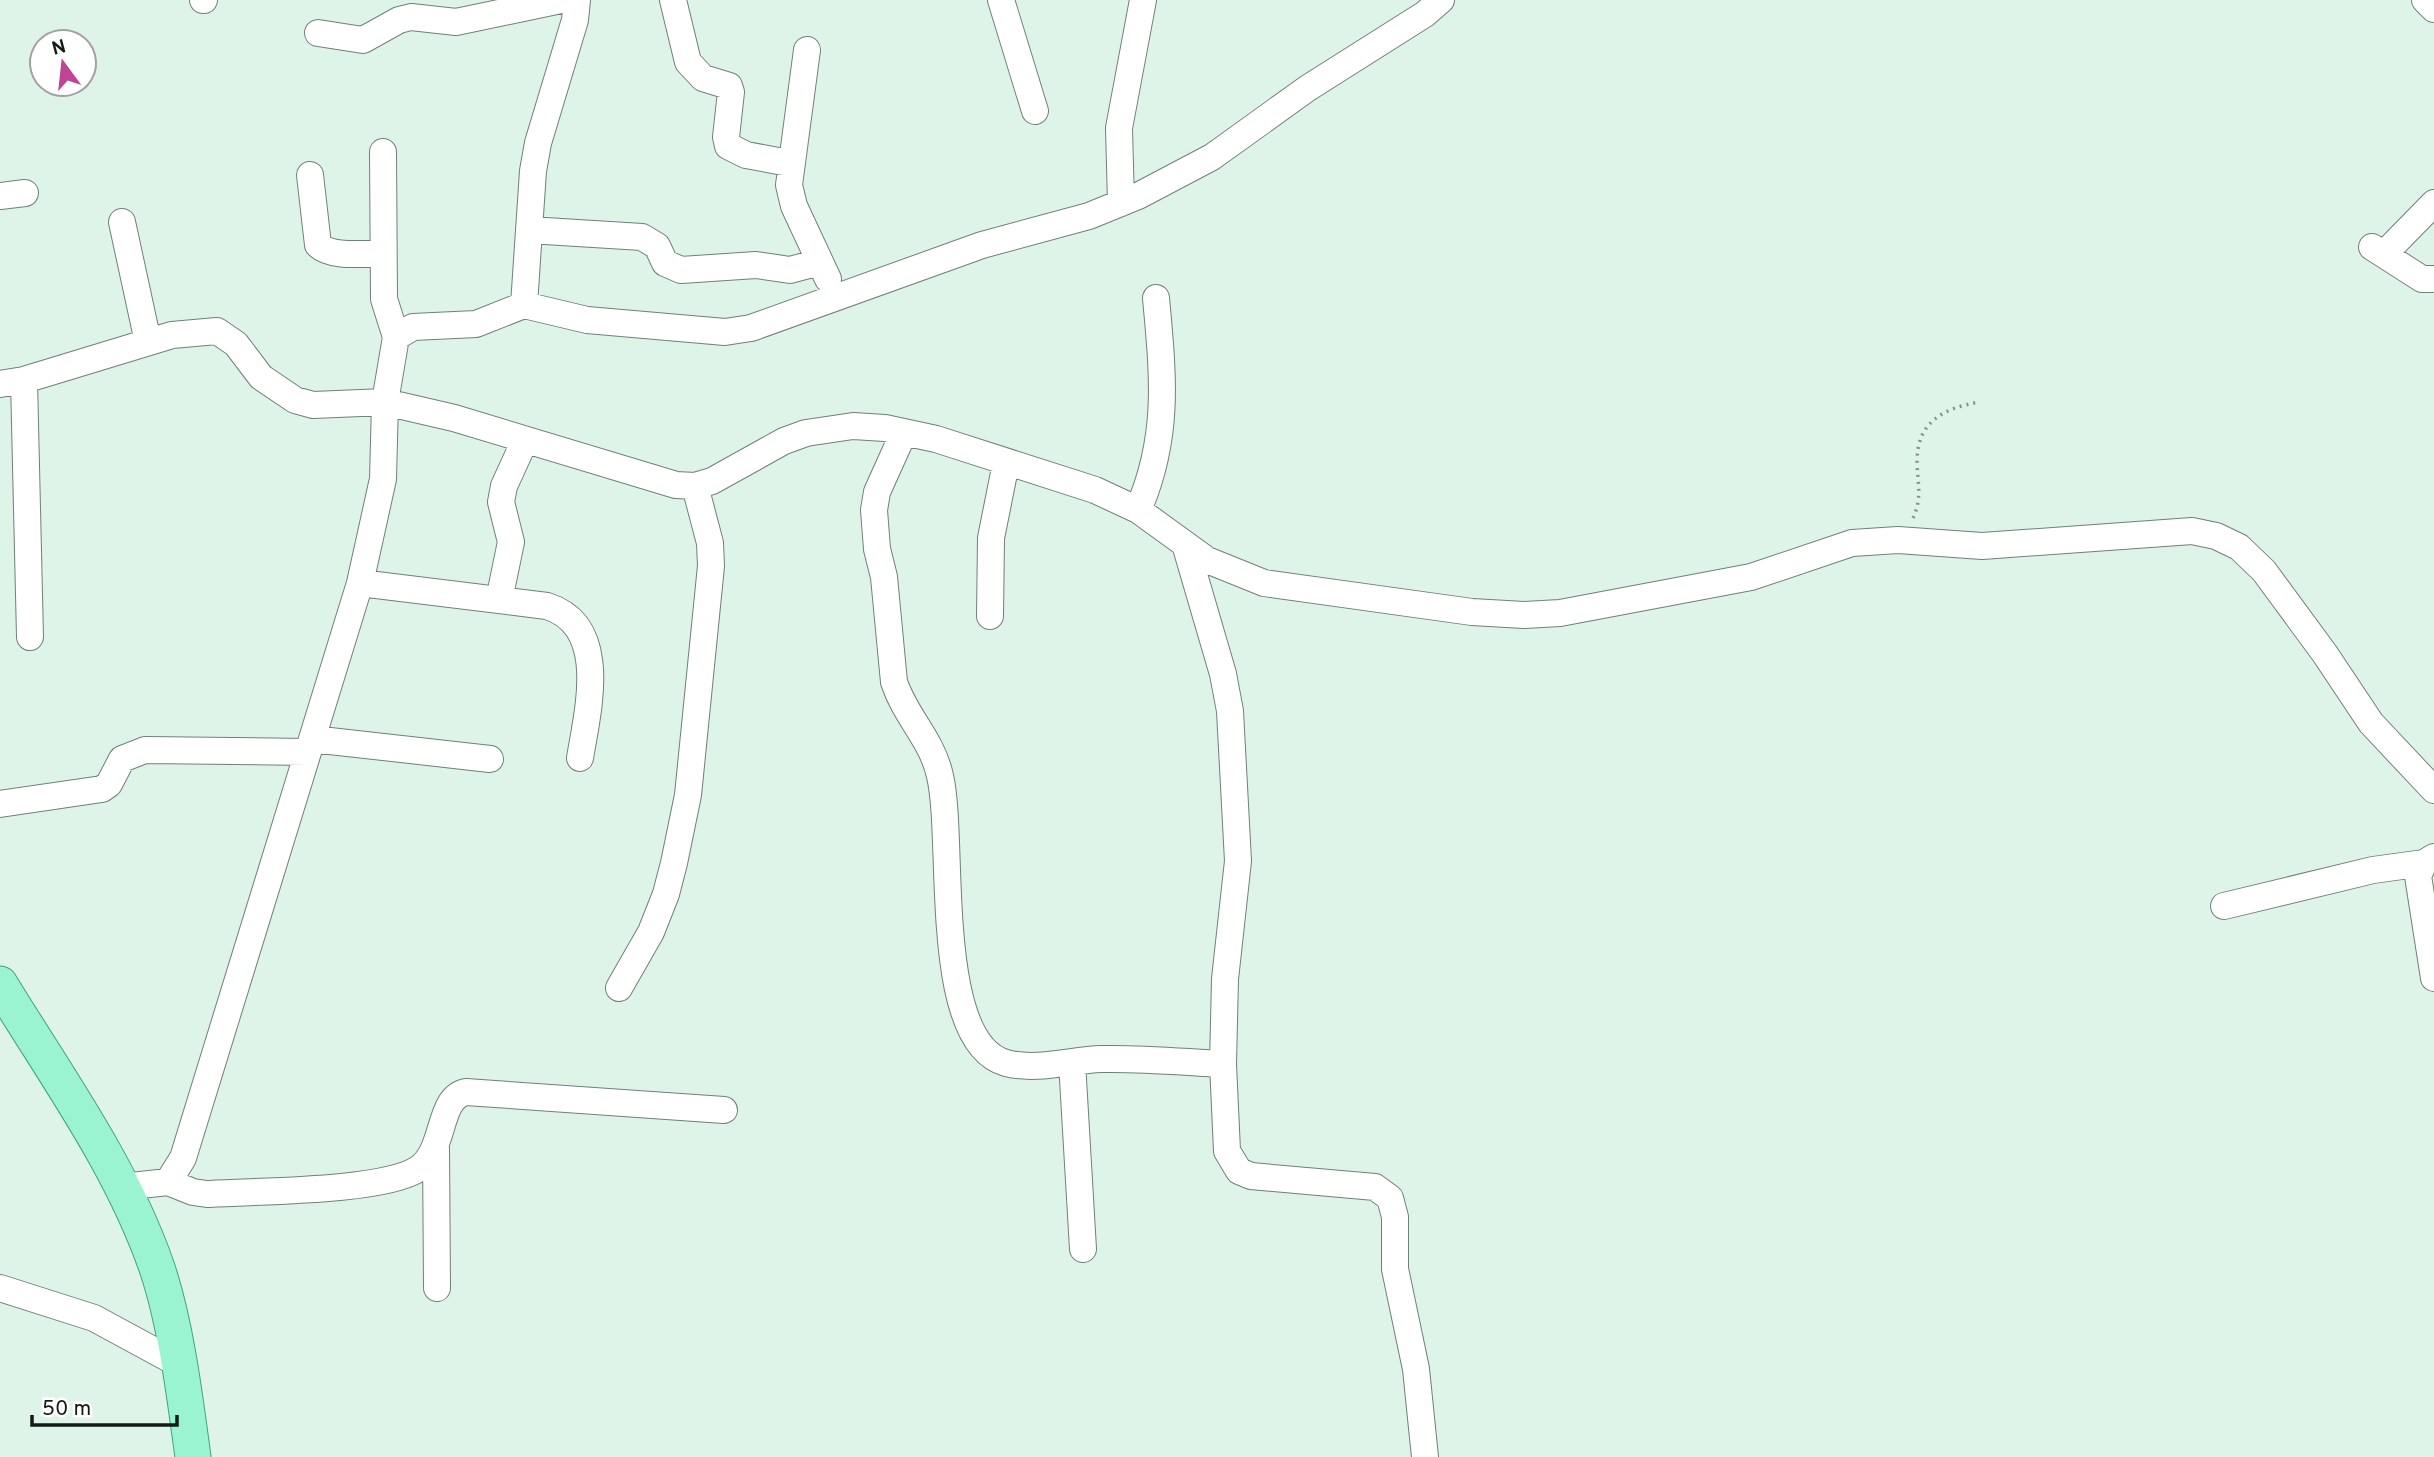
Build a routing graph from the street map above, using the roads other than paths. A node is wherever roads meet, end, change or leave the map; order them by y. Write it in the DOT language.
graph roads {
  1 [pos="561,0"];
  2 [pos="578,0"];
  3 [pos="673,0"];
  4 [pos="1001,0"];
  5 [pos="1143,0"];
  6 [pos="1441,0"];
  7 [pos="2425,0"];
  8 [pos="2434,9"];
  9 [pos="318,33"];
  10 [pos="807,50"];
  11 [pos="1035,111"];
  12 [pos="383,152"];
  13 [pos="789,163"];
  14 [pos="310,175"];
  15 [pos="2434,202"];
  16 [pos="1121,203"];
  17 [pos="122,222"];
  18 [pos="529,230"];
  19 [pos="383,254"];
  20 [pos="820,262"];
  21 [pos="2434,279"];
  22 [pos="836,296"];
  23 [pos="1156,298"];
  24 [pos="524,305"];
  25 [pos="148,342"];
  26 [pos="394,344"];
  27 [pos="12,382"];
  28 [pos="386,395"];
  29 [pos="904,432"];
  30 [pos="525,440"];
  31 [pos="1006,463"];
  32 [pos="695,486"];
  33 [pos="1138,510"];
  34 [pos="1185,544"];
  35 [pos="360,583"];
  36 [pos="499,600"];
  37 [pos="990,616"];
  38 [pos="30,637"];
  39 [pos="310,745"];
  40 [pos="580,758"];
  41 [pos="491,759"];
  42 [pos="2434,790"];
  43 [pos="0,804"];
  44 [pos="2429,860"];
  45 [pos="2224,906"];
  46 [pos="2434,978"];
  47 [pos="0,984"];
  48 [pos="619,988"];
  49 [pos="1072,1062"];
  50 [pos="1223,1064"];
  51 [pos="724,1110"];
  52 [pos="436,1149"];
  53 [pos="168,1182"];
  54 [pos="122,1187"];
  55 [pos="1083,1250"];
  56 [pos="0,1288"];
  57 [pos="437,1288"];
  58 [pos="177,1363"];
  59 [pos="193,1457"];
  60 [pos="1425,1457"];
  1 -- 9 [label="street"];
  2 -- 18 [label="street"];
  3 -- 13 [label="street"];
  4 -- 11 [label="street"];
  5 -- 16 [label="street"];
  6 -- 16 [label="street"];
  7 -- 8 [label="street"];
  10 -- 13 [label="street"];
  12 -- 19 [label="street"];
  13 -- 20 [label="street"];
  14 -- 19 [label="street"];
  15 -- 21 [label="street"];
  16 -- 22 [label="street"];
  17 -- 25 [label="street"];
  18 -- 20 [label="street"];
  18 -- 24 [label="street"];
  19 -- 26 [label="street"];
  20 -- 22 [label="street"];
  22 -- 24 [label="street"];
  23 -- 33 [label="street"];
  24 -- 26 [label="street"];
  25 -- 27 [label="street"];
  25 -- 28 [label="street"];
  26 -- 28 [label="street"];
  27 -- 38 [label="street"];
  28 -- 30 [label="street"];
  28 -- 35 [label="street"];
  29 -- 31 [label="street"];
  29 -- 32 [label="street"];
  29 -- 49 [label="street"];
  30 -- 32 [label="street"];
  30 -- 36 [label="street"];
  31 -- 33 [label="street"];
  31 -- 37 [label="street"];
  32 -- 48 [label="street"];
  33 -- 34 [label="street"];
  34 -- 42 [label="street"];
  34 -- 50 [label="street"];
  35 -- 36 [label="street"];
  35 -- 39 [label="street"];
  36 -- 40 [label="street"];
  39 -- 41 [label="street"];
  39 -- 43 [label="street"];
  39 -- 53 [label="street"];
  44 -- 45 [label="street"];
  44 -- 46 [label="street"];
  47 -- 54 [label="main road"];
  49 -- 50 [label="street"];
  49 -- 55 [label="street"];
  50 -- 60 [label="street"];
  51 -- 52 [label="street"];
  52 -- 53 [label="street"];
  52 -- 57 [label="street"];
  53 -- 54 [label="street"];
  54 -- 58 [label="main road"];
  56 -- 58 [label="street"];
  58 -- 59 [label="main road"];
}
